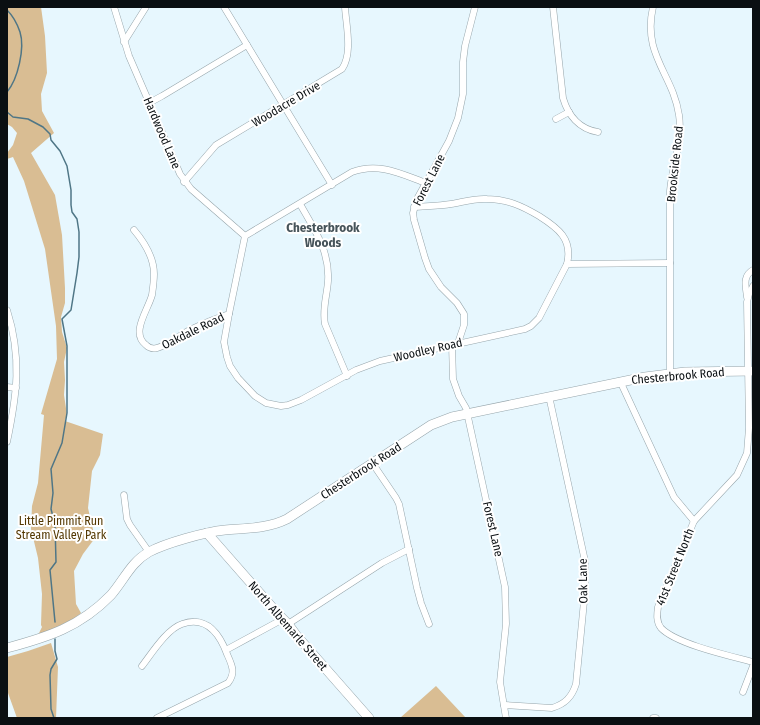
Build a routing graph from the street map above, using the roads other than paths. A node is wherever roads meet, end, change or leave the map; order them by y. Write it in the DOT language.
graph roads {
  1 [pos="114,7"];
  2 [pos="146,7"];
  3 [pos="224,7"];
  4 [pos="345,7"];
  5 [pos="475,7"];
  6 [pos="553,7"];
  7 [pos="653,7"];
  8 [pos="124,42"];
  9 [pos="247,45"];
  10 [pos="148,103"];
  11 [pos="284,105"];
  12 [pos="569,112"];
  13 [pos="556,119"];
  14 [pos="598,132"];
  15 [pos="184,182"];
  16 [pos="426,183"];
  17 [pos="332,185"];
  18 [pos="300,204"];
  19 [pos="414,207"];
  20 [pos="134,230"];
  21 [pos="245,236"];
  22 [pos="670,263"];
  23 [pos="567,264"];
  24 [pos="753,270"];
  25 [pos="753,286"];
  26 [pos="748,302"];
  27 [pos="7,310"];
  28 [pos="229,314"];
  29 [pos="455,344"];
  30 [pos="751,371"];
  31 [pos="670,374"];
  32 [pos="347,376"];
  33 [pos="620,381"];
  34 [pos="7,387"];
  35 [pos="16,388"];
  36 [pos="549,396"];
  37 [pos="467,413"];
  38 [pos="7,442"];
  39 [pos="373,464"];
  40 [pos="124,495"];
  41 [pos="694,521"];
  42 [pos="207,533"];
  43 [pos="409,550"];
  44 [pos="149,552"];
  45 [pos="286,621"];
  46 [pos="429,624"];
  47 [pos="7,648"];
  48 [pos="226,650"];
  49 [pos="753,662"];
  50 [pos="142,666"];
  51 [pos="753,666"];
  52 [pos="743,692"];
  53 [pos="504,705"];
  54 [pos="157,718"];
  55 [pos="369,718"];
  56 [pos="506,718"];
  57 [pos="653,718"];
  58 [pos="656,718"];
  1 -- 8 [label="street, Hardwood Lane"];
  2 -- 8 [label="street"];
  3 -- 9 [label="street"];
  4 -- 11 [label="street, Woodacre Drive"];
  5 -- 16 [label="street, Forest Lane"];
  6 -- 12 [label="street"];
  7 -- 22 [label="street, Brookside Road"];
  8 -- 10 [label="street, Hardwood Lane"];
  9 -- 10 [label="street"];
  9 -- 11 [label="street"];
  10 -- 15 [label="street, Hardwood Lane"];
  11 -- 15 [label="street, Woodacre Drive"];
  11 -- 17 [label="street"];
  12 -- 13 [label="street"];
  12 -- 14 [label="street"];
  15 -- 21 [label="street, Hardwood Lane"];
  16 -- 17 [label="street"];
  16 -- 19 [label="street, Forest Lane"];
  17 -- 18 [label="street"];
  18 -- 21 [label="street"];
  18 -- 32 [label="street"];
  19 -- 23 [label="street"];
  19 -- 29 [label="street, Forest Lane"];
  20 -- 28 [label="street, Oakdale Road"];
  21 -- 28 [label="street, Oakdale Road"];
  22 -- 23 [label="street"];
  22 -- 31 [label="street, Brookside Road"];
  23 -- 29 [label="street, Woodley Road"];
  24 -- 26 [label="street"];
  25 -- 26 [label="street"];
  26 -- 30 [label="street, 41st Street North"];
  27 -- 35 [label="street"];
  28 -- 32 [label="street, Woodley Road"];
  29 -- 32 [label="street, Woodley Road"];
  29 -- 37 [label="street, Forest Lane"];
  30 -- 31 [label="street, Chesterbrook Road"];
  30 -- 41 [label="street, 41st Street North"];
  31 -- 33 [label="street, Chesterbrook Road"];
  33 -- 36 [label="street, Chesterbrook Road"];
  33 -- 41 [label="street"];
  34 -- 35 [label="street"];
  35 -- 38 [label="street"];
  36 -- 37 [label="street, Chesterbrook Road"];
  36 -- 53 [label="street, Oak Lane"];
  37 -- 39 [label="street, Chesterbrook Road"];
  37 -- 53 [label="street, Forest Lane"];
  39 -- 42 [label="street, Chesterbrook Road"];
  39 -- 43 [label="street"];
  40 -- 44 [label="street"];
  41 -- 49 [label="street, 41st Street North"];
  42 -- 44 [label="street, Chesterbrook Road"];
  42 -- 45 [label="street, North Albemarle Street"];
  43 -- 45 [label="street"];
  43 -- 46 [label="street"];
  44 -- 47 [label="street, Chesterbrook Road"];
  45 -- 48 [label="street"];
  45 -- 55 [label="street, North Albemarle Street"];
  48 -- 50 [label="street"];
  48 -- 54 [label="street"];
  51 -- 52 [label="street"];
  53 -- 56 [label="street, Forest Lane"];
  57 -- 58 [label="street"];
}
